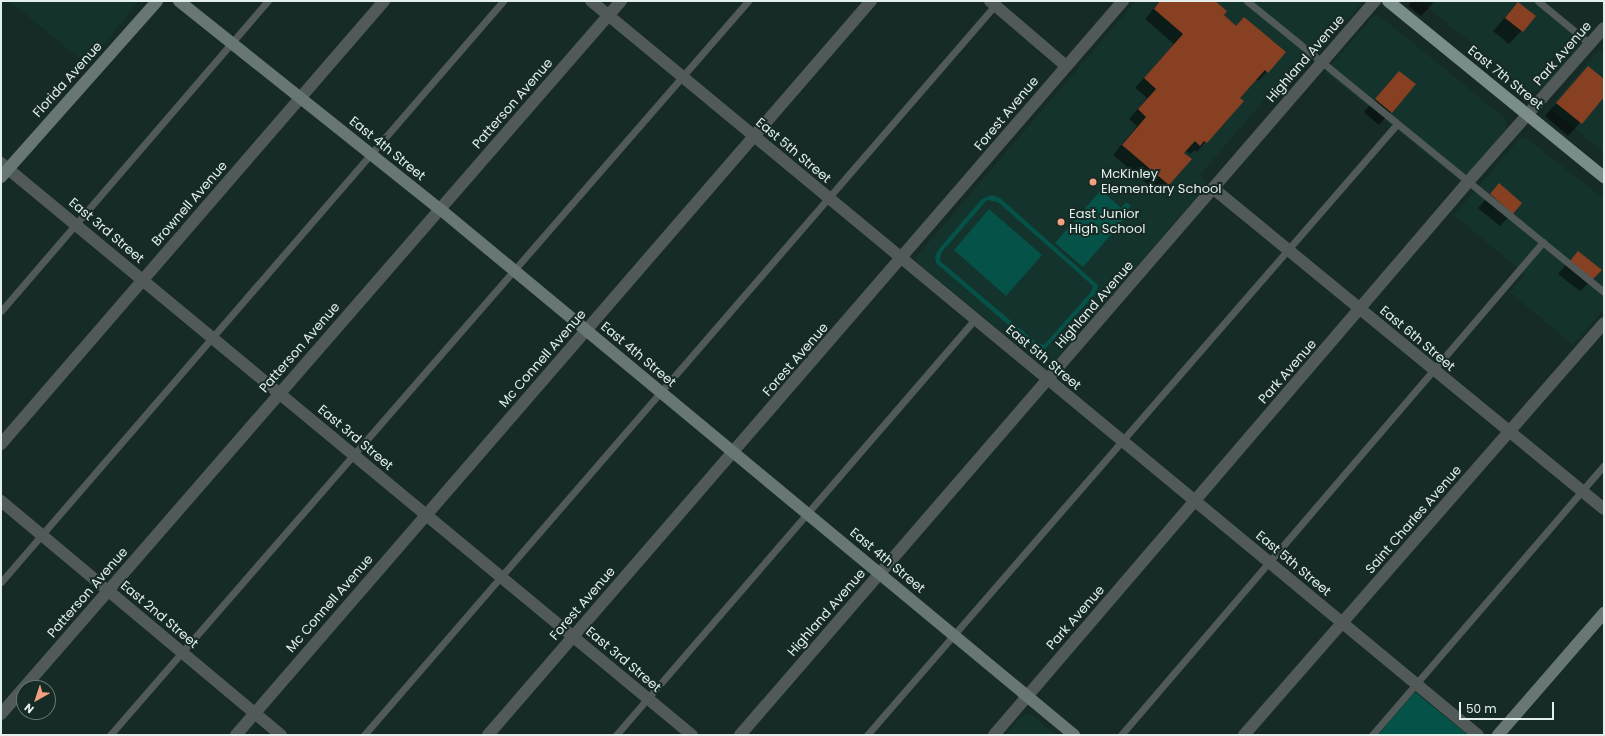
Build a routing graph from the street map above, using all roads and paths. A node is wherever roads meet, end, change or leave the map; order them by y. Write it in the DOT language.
graph roads {
  1 [pos="157,1"];
  2 [pos="179,1"];
  3 [pos="268,1"];
  4 [pos="384,1"];
  5 [pos="503,1"];
  6 [pos="592,1"];
  7 [pos="621,1"];
  8 [pos="748,1"];
  9 [pos="871,1"];
  10 [pos="1122,1"];
  11 [pos="1247,1"];
  12 [pos="1375,1"];
  13 [pos="1388,1"];
  14 [pos="1538,1"];
  15 [pos="995,2"];
  16 [pos="608,15"];
  17 [pos="1604,28"];
  18 [pos="231,43"];
  19 [pos="1590,44"];
  20 [pos="1322,62"];
  21 [pos="1066,66"];
  22 [pos="682,76"];
  23 [pos="301,98"];
  24 [pos="1528,115"];
  25 [pos="1397,124"];
  26 [pos="754,137"];
  27 [pos="371,154"];
  28 [pos="3,169"];
  29 [pos="1604,177"];
  30 [pos="1468,182"];
  31 [pos="1214,189"];
  32 [pos="828,199"];
  33 [pos="440,209"];
  34 [pos="77,226"];
  35 [pos="1544,242"];
  36 [pos="1287,249"];
  37 [pos="902,259"];
  38 [pos="513,270"];
  39 [pos="142,280"];
  40 [pos="1604,292"];
  41 [pos="1360,310"];
  42 [pos="1,311"];
  43 [pos="975,319"];
  44 [pos="1604,323"];
  45 [pos="587,331"];
  46 [pos="212,338"];
  47 [pos="1434,371"];
  48 [pos="1049,380"];
  49 [pos="661,392"];
  50 [pos="278,393"];
  51 [pos="1509,432"];
  52 [pos="1121,440"];
  53 [pos="1,444"];
  54 [pos="734,453"];
  55 [pos="353,455"];
  56 [pos="1604,464"];
  57 [pos="1581,491"];
  58 [pos="1,501"];
  59 [pos="1195,501"];
  60 [pos="1604,509"];
  61 [pos="807,513"];
  62 [pos="425,514"];
  63 [pos="42,535"];
  64 [pos="1269,563"];
  65 [pos="880,574"];
  66 [pos="500,577"];
  67 [pos="1,582"];
  68 [pos="108,591"];
  69 [pos="1604,613"];
  70 [pos="1342,623"];
  71 [pos="954,635"];
  72 [pos="573,637"];
  73 [pos="181,652"];
  74 [pos="1416,684"];
  75 [pos="1027,696"];
  76 [pos="647,698"];
  77 [pos="255,713"];
  78 [pos="1,714"];
  79 [pos="110,735"];
  80 [pos="236,735"];
  81 [pos="281,735"];
  82 [pos="364,735"];
  83 [pos="488,735"];
  84 [pos="616,735"];
  85 [pos="692,735"];
  86 [pos="740,735"];
  87 [pos="867,735"];
  88 [pos="994,735"];
  89 [pos="1074,735"];
  90 [pos="1121,735"];
  91 [pos="1244,735"];
  92 [pos="1372,735"];
  93 [pos="1478,735"];
  94 [pos="1498,735"];
  1 -- 28 [label="street, Florida Avenue"];
  2 -- 18 [label="street, East 4th Street"];
  3 -- 18 [label="lane"];
  4 -- 23 [label="street, Brownell Avenue"];
  5 -- 27 [label="lane"];
  6 -- 16 [label="street, East 5th Street"];
  7 -- 16 [label="street, Patterson Avenue"];
  8 -- 22 [label="lane"];
  9 -- 26 [label="street, Mc Connell Avenue"];
  10 -- 21 [label="street, Forest Avenue"];
  11 -- 20 [label="lane"];
  12 -- 20 [label="street, Highland Avenue"];
  13 -- 24 [label="main road, East 7th Street"];
  14 -- 19 [label="lane"];
  15 -- 21 [label="street"];
  15 -- 32 [label="lane"];
  16 -- 22 [label="street, East 5th Street"];
  16 -- 33 [label="street, Patterson Avenue"];
  17 -- 19 [label="street, Park Avenue"];
  18 -- 23 [label="street, East 4th Street"];
  18 -- 34 [label="lane"];
  19 -- 24 [label="street, Park Avenue"];
  20 -- 25 [label="lane"];
  20 -- 31 [label="street, Highland Avenue"];
  21 -- 37 [label="street, Forest Avenue"];
  22 -- 26 [label="street, East 5th Street"];
  22 -- 38 [label="lane"];
  23 -- 27 [label="street, East 4th Street"];
  23 -- 39 [label="street, Brownell Avenue"];
  24 -- 29 [label="main road, East 7th Street"];
  24 -- 30 [label="street, Park Avenue"];
  25 -- 30 [label="lane"];
  25 -- 36 [label="lane"];
  26 -- 32 [label="street, East 5th Street"];
  26 -- 45 [label="street, Mc Connell Avenue"];
  27 -- 33 [label="street, East 4th Street"];
  27 -- 46 [label="lane"];
  28 -- 34 [label="street, East 3rd Street"];
  30 -- 35 [label="lane"];
  30 -- 41 [label="street, Park Avenue"];
  31 -- 36 [label="street, East 6th Street"];
  31 -- 48 [label="street, Highland Avenue"];
  32 -- 37 [label="street, East 5th Street"];
  32 -- 49 [label="lane"];
  33 -- 38 [label="street, East 4th Street"];
  33 -- 50 [label="street, Patterson Avenue"];
  34 -- 39 [label="street, East 3rd Street"];
  34 -- 42 [label="lane"];
  35 -- 40 [label="lane"];
  35 -- 47 [label="lane"];
  36 -- 41 [label="street, East 6th Street"];
  36 -- 52 [label="lane"];
  37 -- 43 [label="street, East 5th Street"];
  37 -- 54 [label="street, Forest Avenue"];
  38 -- 45 [label="street, East 4th Street"];
  38 -- 55 [label="lane"];
  39 -- 46 [label="street, East 3rd Street"];
  39 -- 53 [label="street, Brownell Avenue"];
  41 -- 47 [label="street, East 6th Street"];
  41 -- 59 [label="street, Park Avenue"];
  43 -- 48 [label="street, East 5th Street"];
  43 -- 61 [label="lane"];
  44 -- 51 [label="street, Saint Charles Avenue"];
  45 -- 49 [label="street, East 4th Street"];
  45 -- 62 [label="street, Mc Connell Avenue"];
  46 -- 50 [label="street, East 3rd Street"];
  46 -- 63 [label="lane"];
  47 -- 51 [label="street, East 6th Street"];
  47 -- 64 [label="lane"];
  48 -- 52 [label="street, East 5th Street"];
  48 -- 65 [label="street, Highland Avenue"];
  49 -- 54 [label="street, East 4th Street"];
  49 -- 66 [label="lane"];
  50 -- 55 [label="street, East 3rd Street"];
  50 -- 68 [label="street, Patterson Avenue"];
  51 -- 57 [label="street, East 6th Street"];
  51 -- 70 [label="street, Saint Charles Avenue"];
  52 -- 59 [label="street, East 5th Street"];
  52 -- 71 [label="lane"];
  54 -- 61 [label="street, East 4th Street"];
  54 -- 72 [label="street, Forest Avenue"];
  55 -- 62 [label="street, East 3rd Street"];
  55 -- 73 [label="lane"];
  56 -- 57 [label="lane"];
  57 -- 60 [label="street, East 6th Street"];
  57 -- 74 [label="lane"];
  58 -- 63 [label="street, East 2nd Street"];
  59 -- 64 [label="street, East 5th Street"];
  59 -- 75 [label="street, Park Avenue"];
  61 -- 65 [label="street, East 4th Street"];
  61 -- 76 [label="lane"];
  62 -- 66 [label="street, East 3rd Street"];
  62 -- 77 [label="street, Mc Connell Avenue"];
  63 -- 67 [label="lane"];
  63 -- 68 [label="street, East 2nd Street"];
  64 -- 70 [label="street, East 5th Street"];
  64 -- 90 [label="lane"];
  65 -- 71 [label="street, East 4th Street"];
  65 -- 86 [label="street, Highland Avenue"];
  66 -- 72 [label="street, East 3rd Street"];
  66 -- 82 [label="lane"];
  68 -- 73 [label="street, East 2nd Street"];
  68 -- 78 [label="street, Patterson Avenue"];
  69 -- 94 [label="street"];
  70 -- 74 [label="street, East 5th Street"];
  70 -- 91 [label="street, Saint Charles Avenue"];
  71 -- 75 [label="street, East 4th Street"];
  71 -- 87 [label="lane"];
  72 -- 76 [label="street, East 3rd Street"];
  72 -- 83 [label="street, Forest Avenue"];
  73 -- 77 [label="street, East 2nd Street"];
  73 -- 79 [label="lane"];
  74 -- 92 [label="lane"];
  74 -- 93 [label="street, East 5th Street"];
  75 -- 88 [label="street, Park Avenue"];
  75 -- 89 [label="street, East 4th Street"];
  76 -- 84 [label="lane"];
  76 -- 85 [label="street, East 3rd Street"];
  77 -- 80 [label="street, Mc Connell Avenue"];
  77 -- 81 [label="street, East 2nd Street"];
}
